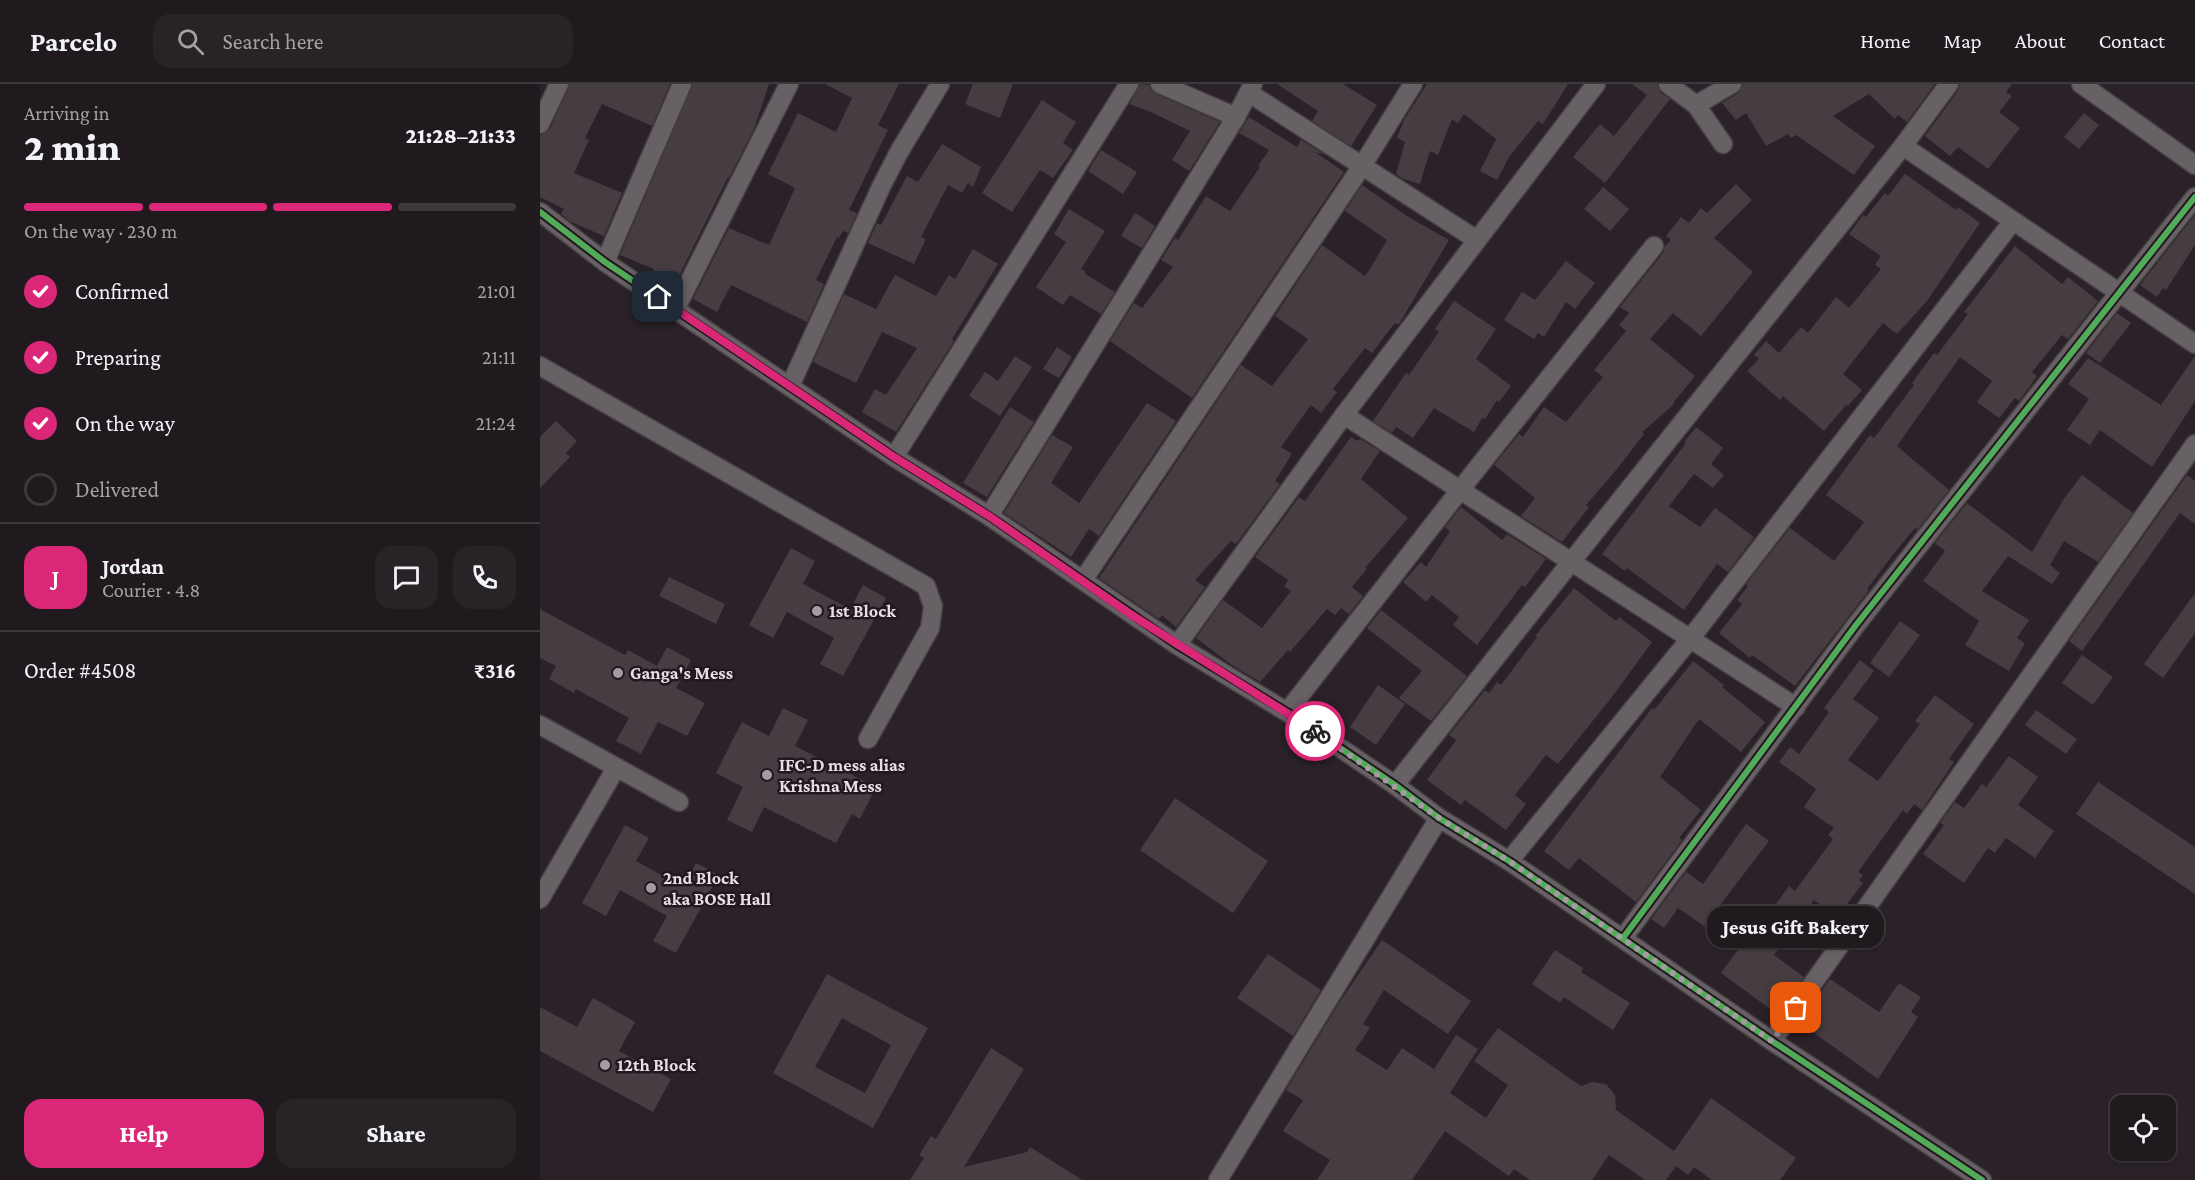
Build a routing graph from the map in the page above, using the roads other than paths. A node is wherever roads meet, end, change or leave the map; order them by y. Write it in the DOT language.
graph roads {
  1 [pos="559,84"];
  2 [pos="682,84"];
  3 [pos="789,84"];
  4 [pos="940,84"];
  5 [pos="1129,84"];
  6 [pos="1160,84"];
  7 [pos="1413,84"];
  8 [pos="1596,84"];
  9 [pos="1668,84"];
  10 [pos="1732,84"];
  11 [pos="1948,84"];
  12 [pos="2081,84"];
  13 [pos="1251,88"];
  14 [pos="1696,105"];
  15 [pos="1236,117"];
  16 [pos="540,124"];
  17 [pos="1723,144"];
  18 [pos="1903,146"];
  19 [pos="2195,165"];
  20 [pos="1362,166"];
  21 [pos="2195,196"];
  22 [pos="540,212"];
  23 [pos="2013,221"];
  24 [pos="1477,240"];
  25 [pos="1654,246"];
  26 [pos="605,262"];
  27 [pos="2119,293"];
  28 [pos="676,308"];
  29 [pos="2195,344"];
  30 [pos="540,366"];
  31 [pos="790,386"];
  32 [pos="1344,415"];
  33 [pos="2195,444"];
  34 [pos="894,457"];
  35 [pos="1460,490"];
  36 [pos="989,516"];
  37 [pos="1571,562"];
  38 [pos="1083,580"];
  39 [pos="1690,639"];
  40 [pos="1177,645"];
  41 [pos="1796,707"];
  42 [pos="1287,712"];
  43 [pos="540,725"];
  44 [pos="868,739"];
  45 [pos="616,768"];
  46 [pos="1395,785"];
  47 [pos="679,802"];
  48 [pos="1439,818"];
  49 [pos="1509,861"];
  50 [pos="540,900"];
  51 [pos="1623,938"];
  52 [pos="1772,1041"];
  53 [pos="1218,1180"];
  54 [pos="1982,1180"];
  1 -- 16 [label="street"];
  2 -- 26 [label="street"];
  3 -- 28 [label="street"];
  4 -- 31 [label="street"];
  5 -- 34 [label="street"];
  6 -- 15 [label="street"];
  7 -- 20 [label="street"];
  8 -- 24 [label="street"];
  9 -- 14 [label="street"];
  10 -- 14 [label="street"];
  11 -- 18 [label="street"];
  12 -- 19 [label="street"];
  13 -- 15 [label="street"];
  13 -- 20 [label="street"];
  14 -- 17 [label="street"];
  15 -- 36 [label="street"];
  18 -- 23 [label="street"];
  18 -- 37 [label="street"];
  20 -- 24 [label="street"];
  20 -- 38 [label="street"];
  21 -- 27 [label="street"];
  22 -- 26 [label="street"];
  23 -- 27 [label="street"];
  23 -- 39 [label="street"];
  24 -- 32 [label="street"];
  25 -- 35 [label="street"];
  26 -- 28 [label="street"];
  27 -- 29 [label="street"];
  27 -- 41 [label="street"];
  28 -- 31 [label="street"];
  30 -- 44 [label="street"];
  31 -- 34 [label="street"];
  32 -- 35 [label="street"];
  32 -- 40 [label="street"];
  33 -- 52 [label="street"];
  34 -- 36 [label="street"];
  35 -- 37 [label="street"];
  35 -- 42 [label="street"];
  36 -- 38 [label="street"];
  37 -- 39 [label="street"];
  37 -- 46 [label="street"];
  38 -- 40 [label="street"];
  39 -- 41 [label="street"];
  39 -- 49 [label="street"];
  40 -- 42 [label="street"];
  41 -- 51 [label="street"];
  42 -- 46 [label="street"];
  43 -- 45 [label="street"];
  45 -- 47 [label="street"];
  45 -- 50 [label="street"];
  46 -- 48 [label="street"];
  48 -- 49 [label="street"];
  48 -- 53 [label="street"];
  49 -- 51 [label="street"];
  51 -- 52 [label="street"];
  52 -- 54 [label="street"];
}
